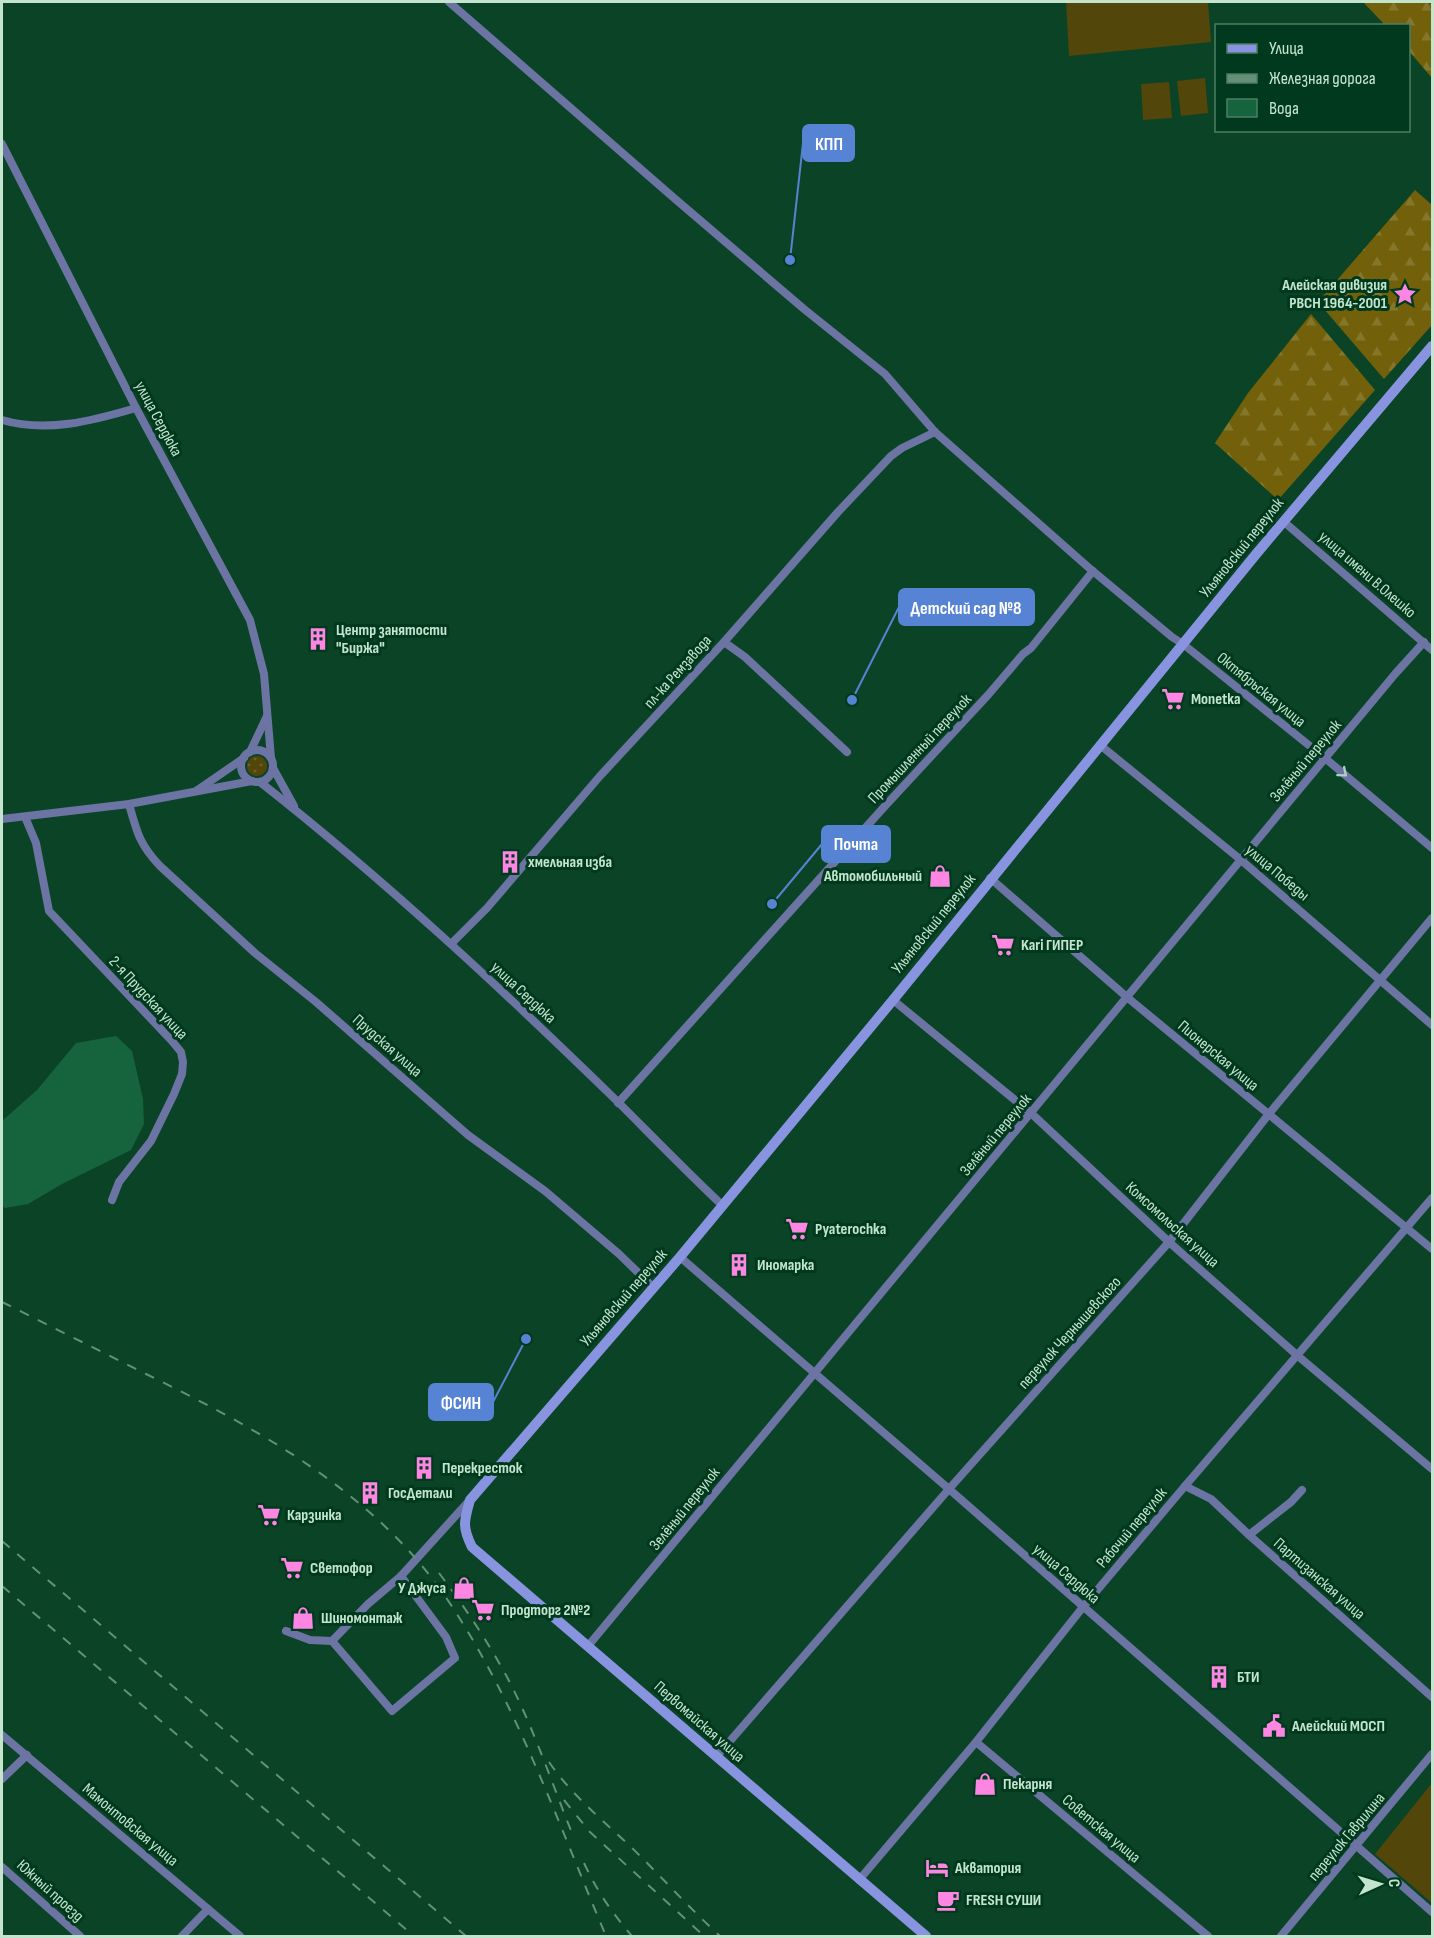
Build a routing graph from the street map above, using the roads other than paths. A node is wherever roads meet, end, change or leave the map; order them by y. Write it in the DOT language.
graph roads {
  1 [pos="449,2"];
  2 [pos="2,144"];
  3 [pos="1432,346"];
  4 [pos="136,408"];
  5 [pos="2,420"];
  6 [pos="935,432"];
  7 [pos="1283,521"];
  8 [pos="1093,571"];
  9 [pos="724,642"];
  10 [pos="1424,642"];
  11 [pos="1183,644"];
  12 [pos="1432,650"];
  13 [pos="268,714"];
  14 [pos="1100,745"];
  15 [pos="848,752"];
  16 [pos="247,755"];
  17 [pos="271,758"];
  18 [pos="1326,759"];
  19 [pos="273,768"];
  20 [pos="256,782"];
  21 [pos="194,793"];
  22 [pos="129,804"];
  23 [pos="296,810"];
  24 [pos="25,817"];
  25 [pos="2,819"];
  26 [pos="1432,848"];
  27 [pos="1242,860"];
  28 [pos="990,878"];
  29 [pos="1432,918"];
  30 [pos="451,944"];
  31 [pos="1381,980"];
  32 [pos="1128,998"];
  33 [pos="893,1000"];
  34 [pos="1432,1025"];
  35 [pos="618,1103"];
  36 [pos="1032,1114"];
  37 [pos="1268,1115"];
  38 [pos="1432,1198"];
  39 [pos="112,1200"];
  40 [pos="722,1205"];
  41 [pos="1407,1227"];
  42 [pos="1169,1242"];
  43 [pos="1432,1250"];
  44 [pos="680,1257"];
  45 [pos="653,1287"];
  46 [pos="1298,1356"];
  47 [pos="815,1372"];
  48 [pos="1432,1469"];
  49 [pos="1185,1486"];
  50 [pos="949,1489"];
  51 [pos="1302,1490"];
  52 [pos="470,1500"];
  53 [pos="464,1523"];
  54 [pos="1249,1535"];
  55 [pos="401,1576"];
  56 [pos="1083,1607"];
  57 [pos="286,1631"];
  58 [pos="332,1641"];
  59 [pos="588,1646"];
  60 [pos="1432,1697"];
  61 [pos="2,1735"];
  62 [pos="976,1742"];
  63 [pos="1432,1754"];
  64 [pos="27,1755"];
  65 [pos="717,1756"];
  66 [pos="2,1779"];
  67 [pos="1356,1846"];
  68 [pos="2,1867"];
  69 [pos="859,1880"];
  70 [pos="208,1909"];
  71 [pos="1432,1912"];
  72 [pos="80,1936"];
  73 [pos="182,1936"];
  74 [pos="240,1936"];
  75 [pos="926,1936"];
  76 [pos="1208,1936"];
  77 [pos="1281,1936"];
  1 -- 6 [label="street, Октябрьская улица"];
  2 -- 4 [label="street, улица Сердюка"];
  3 -- 7 [label="main road, Ульяновский переулок"];
  4 -- 5 [label="street"];
  4 -- 13 [label="street, улица Сердюка"];
  6 -- 8 [label="street, Октябрьская улица"];
  6 -- 9 [label="street, пл-ка Ремзавода"];
  7 -- 10 [label="street, улица имени В.Олешко"];
  7 -- 11 [label="main road, Ульяновский переулок"];
  8 -- 11 [label="street, Октябрьская улица"];
  8 -- 35 [label="street, Промышленный переулок"];
  9 -- 15 [label="street"];
  9 -- 30 [label="street, пл-ка Ремзавода"];
  10 -- 12 [label="street, улица имени В.Олешко"];
  10 -- 18 [label="street, Зелёный переулок"];
  11 -- 14 [label="main road, Ульяновский переулок"];
  11 -- 18 [label="street, Октябрьская улица"];
  13 -- 16 [label="street"];
  13 -- 17 [label="street, улица Сердюка"];
  14 -- 27 [label="street, улица Победы"];
  14 -- 28 [label="main road, Ульяновский переулок"];
  16 -- 17 [label="street"];
  16 -- 20 [label="street"];
  16 -- 21 [label="street"];
  17 -- 19 [label="street"];
  18 -- 26 [label="street, Октябрьская улица, one-way"];
  18 -- 27 [label="street, Зелёный переулок"];
  19 -- 20 [label="street"];
  19 -- 23 [label="street"];
  20 -- 21 [label="street"];
  20 -- 23 [label="street, улица Сердюка"];
  21 -- 22 [label="street"];
  22 -- 24 [label="street"];
  22 -- 45 [label="street, Прудская улица"];
  23 -- 30 [label="street, улица Сердюка"];
  24 -- 25 [label="street"];
  24 -- 39 [label="street, 2-я Прудская улица"];
  27 -- 31 [label="street, улица Победы"];
  27 -- 32 [label="street, Зелёный переулок"];
  28 -- 32 [label="street, Пионерская улица"];
  28 -- 33 [label="main road, Ульяновский переулок"];
  29 -- 31 [label="street, переулок Чернышевского"];
  30 -- 35 [label="street, улица Сердюка"];
  31 -- 34 [label="street, улица Победы"];
  31 -- 37 [label="street, переулок Чернышевского"];
  32 -- 36 [label="street, Зелёный переулок"];
  32 -- 37 [label="street, Пионерская улица"];
  33 -- 36 [label="street, Комсомольская улица"];
  33 -- 40 [label="main road, Ульяновский переулок"];
  35 -- 40 [label="street, улица Сердюка"];
  36 -- 42 [label="street, Комсомольская улица"];
  36 -- 47 [label="street, Зелёный переулок"];
  37 -- 41 [label="street, Пионерская улица"];
  37 -- 42 [label="street, переулок Чернышевского"];
  38 -- 41 [label="street, Рабочий переулок"];
  40 -- 44 [label="main road, Ульяновский переулок"];
  41 -- 43 [label="street, Пионерская улица"];
  41 -- 46 [label="street, Рабочий переулок"];
  42 -- 46 [label="street, Комсомольская улица"];
  42 -- 50 [label="street, переулок Чернышевского"];
  44 -- 45 [label="main road, Ульяновский переулок"];
  44 -- 47 [label="street, улица Сердюка"];
  45 -- 52 [label="main road, Ульяновский переулок"];
  46 -- 48 [label="street, Комсомольская улица"];
  46 -- 49 [label="street, Рабочий переулок"];
  47 -- 50 [label="street, улица Сердюка"];
  47 -- 59 [label="street, Зелёный переулок"];
  49 -- 54 [label="street, Партизанская улица"];
  49 -- 56 [label="street, Рабочий переулок"];
  50 -- 56 [label="street, улица Сердюка"];
  50 -- 65 [label="street, переулок Чернышевского"];
  51 -- 54 [label="street"];
  52 -- 53 [label="main road, Ульяновский переулок"];
  52 -- 55 [label="street"];
  53 -- 59 [label="main road, Первомайская улица"];
  54 -- 60 [label="street, Партизанская улица"];
  55 -- 58 [label="street"];
  55 -- 58 [label="street"];
  56 -- 62 [label="street, Рабочий переулок"];
  56 -- 67 [label="street, улица Сердюка"];
  57 -- 58 [label="street"];
  59 -- 65 [label="main road, Первомайская улица"];
  61 -- 64 [label="street, Мамонтовская улица"];
  62 -- 69 [label="street, Рабочий переулок"];
  62 -- 76 [label="street, Советская улица"];
  63 -- 67 [label="street, переулок Гаврилина"];
  64 -- 66 [label="street"];
  64 -- 70 [label="street, Мамонтовская улица"];
  65 -- 69 [label="main road, Первомайская улица"];
  67 -- 71 [label="street, улица Сердюка"];
  67 -- 77 [label="street, переулок Гаврилина"];
  68 -- 72 [label="street, Южный проезд"];
  69 -- 75 [label="main road, Первомайская улица"];
  70 -- 73 [label="street"];
  70 -- 74 [label="street, Мамонтовская улица"];
}
